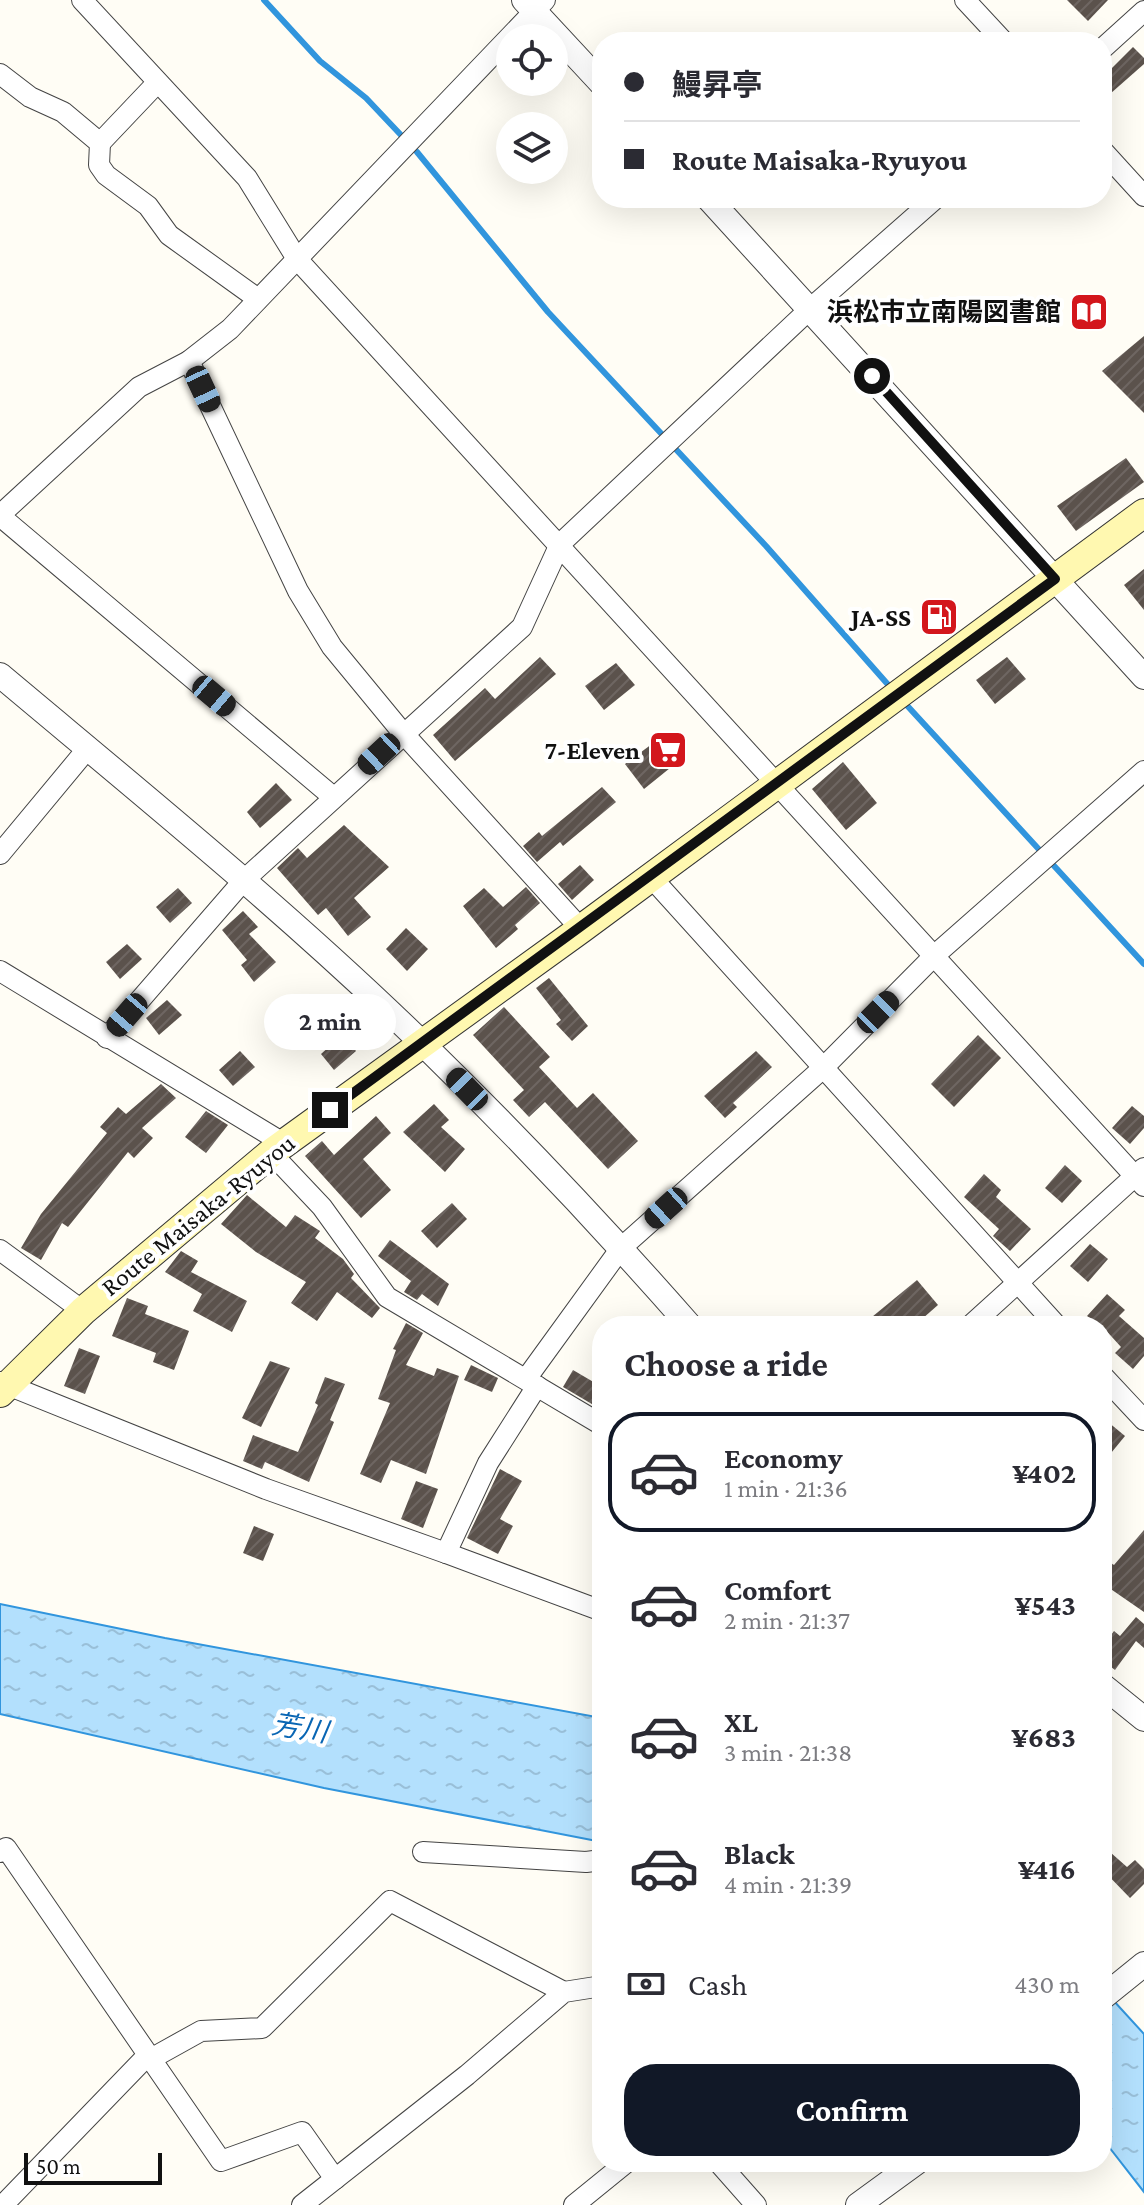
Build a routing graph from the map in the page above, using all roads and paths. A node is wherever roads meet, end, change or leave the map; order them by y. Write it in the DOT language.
graph roads {
  1 [pos="82,0"];
  2 [pos="965,0"];
  3 [pos="534,4"];
  4 [pos="1144,11"];
  5 [pos="995,32"];
  6 [pos="1112,40"];
  7 [pos="592,72"];
  8 [pos="0,74"];
  9 [pos="156,84"];
  10 [pos="100,143"];
  11 [pos="1112,161"];
  12 [pos="1144,196"];
  13 [pos="717,208"];
  14 [pos="925,208"];
  15 [pos="297,259"];
  16 [pos="258,299"];
  17 [pos="811,308"];
  18 [pos="189,361"];
  19 [pos="1144,513"];
  20 [pos="0,516"];
  21 [pos="560,544"];
  22 [pos="1055,579"];
  23 [pos="0,675"];
  24 [pos="1144,677"];
  25 [pos="402,732"];
  26 [pos="88,748"];
  27 [pos="1144,771"];
  28 [pos="776,784"];
  29 [pos="332,796"];
  30 [pos="0,854"];
  31 [pos="650,876"];
  32 [pos="244,880"];
  33 [pos="581,929"];
  34 [pos="935,955"];
  35 [pos="0,971"];
  36 [pos="107,1038"];
  37 [pos="423,1044"];
  38 [pos="822,1069"];
  39 [pos="277,1148"];
  40 [pos="1141,1177"];
  41 [pos="621,1248"];
  42 [pos="0,1250"];
  43 [pos="1018,1284"];
  44 [pos="83,1311"];
  45 [pos="681,1316"];
  46 [pos="981,1316"];
  47 [pos="1048,1316"];
  48 [pos="532,1383"];
  49 [pos="1112,1386"];
  50 [pos="2,1387"];
  51 [pos="592,1419"];
  52 [pos="1144,1420"];
  53 [pos="446,1553"];
  54 [pos="592,1607"];
  55 [pos="1112,1693"];
  56 [pos="1144,1719"];
  57 [pos="0,1852"];
  58 [pos="423,1852"];
  59 [pos="592,1861"];
  60 [pos="1144,1964"];
  61 [pos="592,1988"];
  62 [pos="1112,1990"];
  63 [pos="564,1992"];
  64 [pos="147,2056"];
  65 [pos="615,2172"];
  66 [pos="727,2172"];
  67 [pos="902,2172"];
  68 [pos="335,2179"];
  69 [pos="3,2205"];
  70 [pos="302,2205"];
  71 [pos="574,2205"];
  72 [pos="756,2205"];
  73 [pos="858,2205"];
  1 -- 9 [label="street"];
  2 -- 5 [label="street"];
  3 -- 7 [label="street"];
  3 -- 15 [label="street"];
  4 -- 6 [label="street"];
  8 -- 10 [label="street"];
  9 -- 10 [label="street"];
  9 -- 15 [label="street"];
  10 -- 16 [label="street"];
  11 -- 12 [label="street"];
  13 -- 17 [label="street"];
  14 -- 17 [label="street"];
  15 -- 16 [label="street"];
  15 -- 21 [label="street"];
  16 -- 18 [label="street"];
  17 -- 21 [label="street"];
  17 -- 22 [label="street"];
  18 -- 20 [label="street"];
  18 -- 25 [label="street"];
  19 -- 22 [label="main road, Route Maisaka-Ryuyou"];
  20 -- 29 [label="street"];
  21 -- 25 [label="street"];
  21 -- 28 [label="street"];
  22 -- 24 [label="street"];
  22 -- 28 [label="main road, Route Maisaka-Ryuyou"];
  23 -- 26 [label="street"];
  25 -- 29 [label="street"];
  25 -- 33 [label="street"];
  26 -- 30 [label="street"];
  26 -- 32 [label="street"];
  27 -- 34 [label="street"];
  28 -- 31 [label="main road, Route Maisaka-Ryuyou"];
  28 -- 34 [label="street"];
  29 -- 32 [label="street"];
  31 -- 33 [label="main road, Route Maisaka-Ryuyou"];
  31 -- 38 [label="street"];
  32 -- 36 [label="street"];
  32 -- 37 [label="street"];
  33 -- 37 [label="main road, Route Maisaka-Ryuyou"];
  34 -- 38 [label="street"];
  34 -- 40 [label="street"];
  35 -- 36 [label="street"];
  36 -- 39 [label="street"];
  37 -- 39 [label="main road, Route Maisaka-Ryuyou"];
  37 -- 41 [label="street"];
  38 -- 41 [label="street"];
  38 -- 43 [label="street"];
  39 -- 44 [label="main road, Route Maisaka-Ryuyou"];
  39 -- 48 [label="street"];
  40 -- 43 [label="street"];
  41 -- 45 [label="street"];
  41 -- 48 [label="street"];
  42 -- 44 [label="street"];
  43 -- 46 [label="street"];
  43 -- 47 [label="street"];
  44 -- 50 [label="main road, Route Maisaka-Ryuyou"];
  48 -- 51 [label="street"];
  48 -- 53 [label="street"];
  49 -- 52 [label="street"];
  50 -- 53 [label="street"];
  53 -- 54 [label="street"];
  55 -- 56 [label="street"];
  57 -- 64 [label="street"];
  58 -- 59 [label="street"];
  60 -- 62 [label="street"];
  61 -- 63 [label="street"];
  63 -- 64 [label="street"];
  63 -- 68 [label="street"];
  64 -- 68 [label="street"];
  64 -- 69 [label="street"];
  65 -- 71 [label="street"];
  66 -- 72 [label="street"];
  67 -- 73 [label="street"];
  68 -- 70 [label="street"];
}
